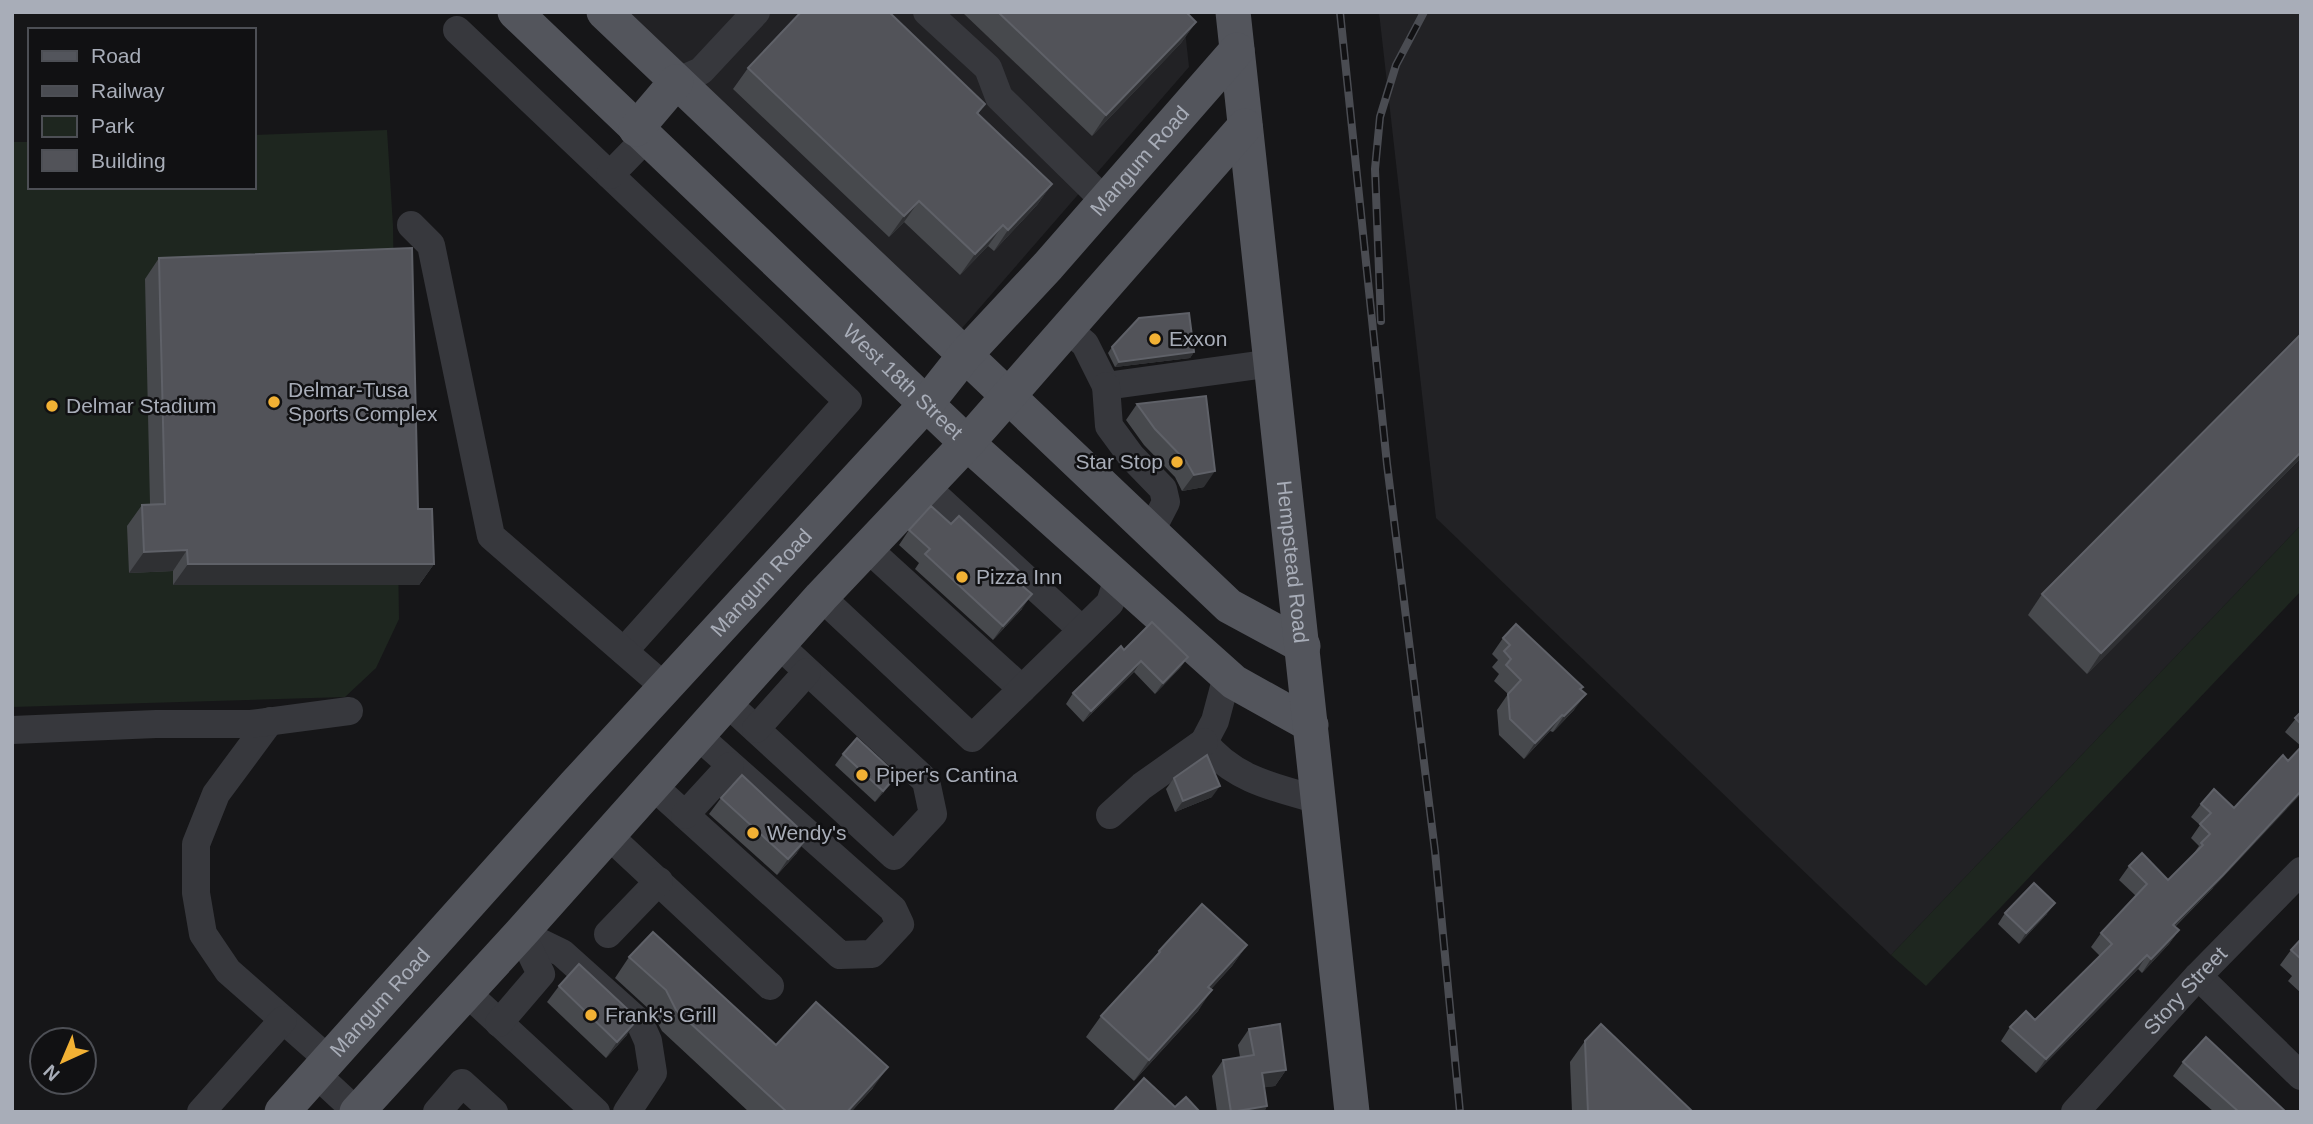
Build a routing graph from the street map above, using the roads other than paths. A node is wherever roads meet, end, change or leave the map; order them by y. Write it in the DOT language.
graph roads {
  1 [pos="515,12"];
  2 [pos="604,12"];
  3 [pos="756,12"];
  4 [pos="927,12"];
  5 [pos="1233,12"];
  6 [pos="457,30"];
  7 [pos="1237,50"];
  8 [pos="676,82"];
  9 [pos="1245,126"];
  10 [pos="641,133"];
  11 [pos="610,175"];
  12 [pos="1105,201"];
  13 [pos="411,225"];
  14 [pos="1068,330"];
  15 [pos="965,355"];
  16 [pos="1272,363"];
  17 [pos="1106,386"];
  18 [pos="1009,397"];
  19 [pos="927,403"];
  20 [pos="967,443"];
  21 [pos="926,487"];
  22 [pos="1150,531"];
  23 [pos="867,548"];
  24 [pos="1118,578"];
  25 [pos="821,597"];
  26 [pos="1082,630"];
  27 [pos="778,644"];
  28 [pos="1303,646"];
  29 [pos="624,651"];
  30 [pos="807,672"];
  31 [pos="1227,676"];
  32 [pos="669,685"];
  33 [pos="1022,689"];
  34 [pos="349,711"];
  35 [pos="712,718"];
  36 [pos="270,721"];
  37 [pos="1311,725"];
  38 [pos="756,729"];
  39 [pos="12,730"];
  40 [pos="1204,741"];
  41 [pos="730,766"];
  42 [pos="652,785"];
  43 [pos="1319,800"];
  44 [pos="685,815"];
  45 [pos="1110,815"];
  46 [pos="607,834"];
  47 [pos="2301,871"];
  48 [pos="659,881"];
  49 [pos="521,933"];
  50 [pos="608,934"];
  51 [pos="2198,976"];
  52 [pos="770,986"];
  53 [pos="466,992"];
  54 [pos="283,1020"];
  55 [pos="499,1023"];
  56 [pos="323,1067"];
  57 [pos="2301,1076"];
  58 [pos="201,1112"];
  59 [pos="282,1112"];
  60 [pos="357,1112"];
  61 [pos="437,1112"];
  62 [pos="494,1112"];
  63 [pos="596,1112"];
  64 [pos="627,1112"];
  65 [pos="1352,1112"];
  66 [pos="2076,1112"];
  1 -- 10 [label="main road, West 18th Street"];
  2 -- 8 [label="main road"];
  3 -- 8 [label="street"];
  4 -- 12 [label="street"];
  5 -- 7 [label="main road, Hempstead Road"];
  6 -- 11 [label="street"];
  7 -- 9 [label="main road, Hempstead Road"];
  7 -- 12 [label="main road, Mangum Road"];
  8 -- 10 [label="main road"];
  8 -- 15 [label="main road"];
  9 -- 14 [label="main road"];
  9 -- 16 [label="main road, Hempstead Road"];
  10 -- 11 [label="street"];
  10 -- 19 [label="main road, West 18th Street"];
  11 -- 29 [label="street"];
  12 -- 15 [label="main road, Mangum Road"];
  13 -- 29 [label="street"];
  14 -- 17 [label="street"];
  14 -- 18 [label="main road"];
  15 -- 18 [label="main road"];
  15 -- 19 [label="main road, Mangum Road"];
  16 -- 17 [label="street"];
  16 -- 28 [label="main road, Hempstead Road"];
  17 -- 22 [label="street"];
  18 -- 20 [label="main road"];
  18 -- 22 [label="main road"];
  19 -- 20 [label="main road, West 18th Street"];
  19 -- 32 [label="main road, Mangum Road"];
  20 -- 21 [label="main road"];
  20 -- 24 [label="main road, West 18th Street"];
  21 -- 23 [label="main road"];
  21 -- 26 [label="street"];
  22 -- 24 [label="main road"];
  22 -- 28 [label="main road"];
  23 -- 25 [label="main road"];
  23 -- 33 [label="street"];
  24 -- 26 [label="street"];
  24 -- 31 [label="main road, West 18th Street"];
  25 -- 27 [label="main road"];
  25 -- 33 [label="street"];
  26 -- 33 [label="street"];
  27 -- 30 [label="street"];
  27 -- 35 [label="main road"];
  28 -- 37 [label="main road, Hempstead Road"];
  29 -- 32 [label="street"];
  30 -- 38 [label="street"];
  30 -- 38 [label="street"];
  31 -- 37 [label="main road, West 18th Street"];
  31 -- 40 [label="street"];
  32 -- 35 [label="main road"];
  32 -- 56 [label="main road, Mangum Road"];
  34 -- 36 [label="street"];
  35 -- 38 [label="street"];
  35 -- 41 [label="street"];
  35 -- 42 [label="main road"];
  36 -- 39 [label="street"];
  36 -- 54 [label="street"];
  37 -- 43 [label="main road, Hempstead Road"];
  40 -- 43 [label="street"];
  40 -- 45 [label="street"];
  41 -- 44 [label="street"];
  41 -- 44 [label="street"];
  42 -- 44 [label="street"];
  42 -- 46 [label="main road"];
  43 -- 65 [label="main road, Hempstead Road"];
  46 -- 48 [label="street"];
  46 -- 49 [label="main road"];
  47 -- 51 [label="street, Story Street"];
  48 -- 50 [label="street"];
  48 -- 52 [label="street"];
  49 -- 53 [label="main road"];
  49 -- 55 [label="street"];
  49 -- 64 [label="street"];
  51 -- 57 [label="street"];
  51 -- 66 [label="street, Story Street"];
  53 -- 55 [label="street"];
  53 -- 60 [label="main road"];
  54 -- 56 [label="street"];
  54 -- 58 [label="street"];
  55 -- 63 [label="street"];
  56 -- 59 [label="main road, Mangum Road"];
  56 -- 60 [label="street"];
  61 -- 62 [label="street"];
}
